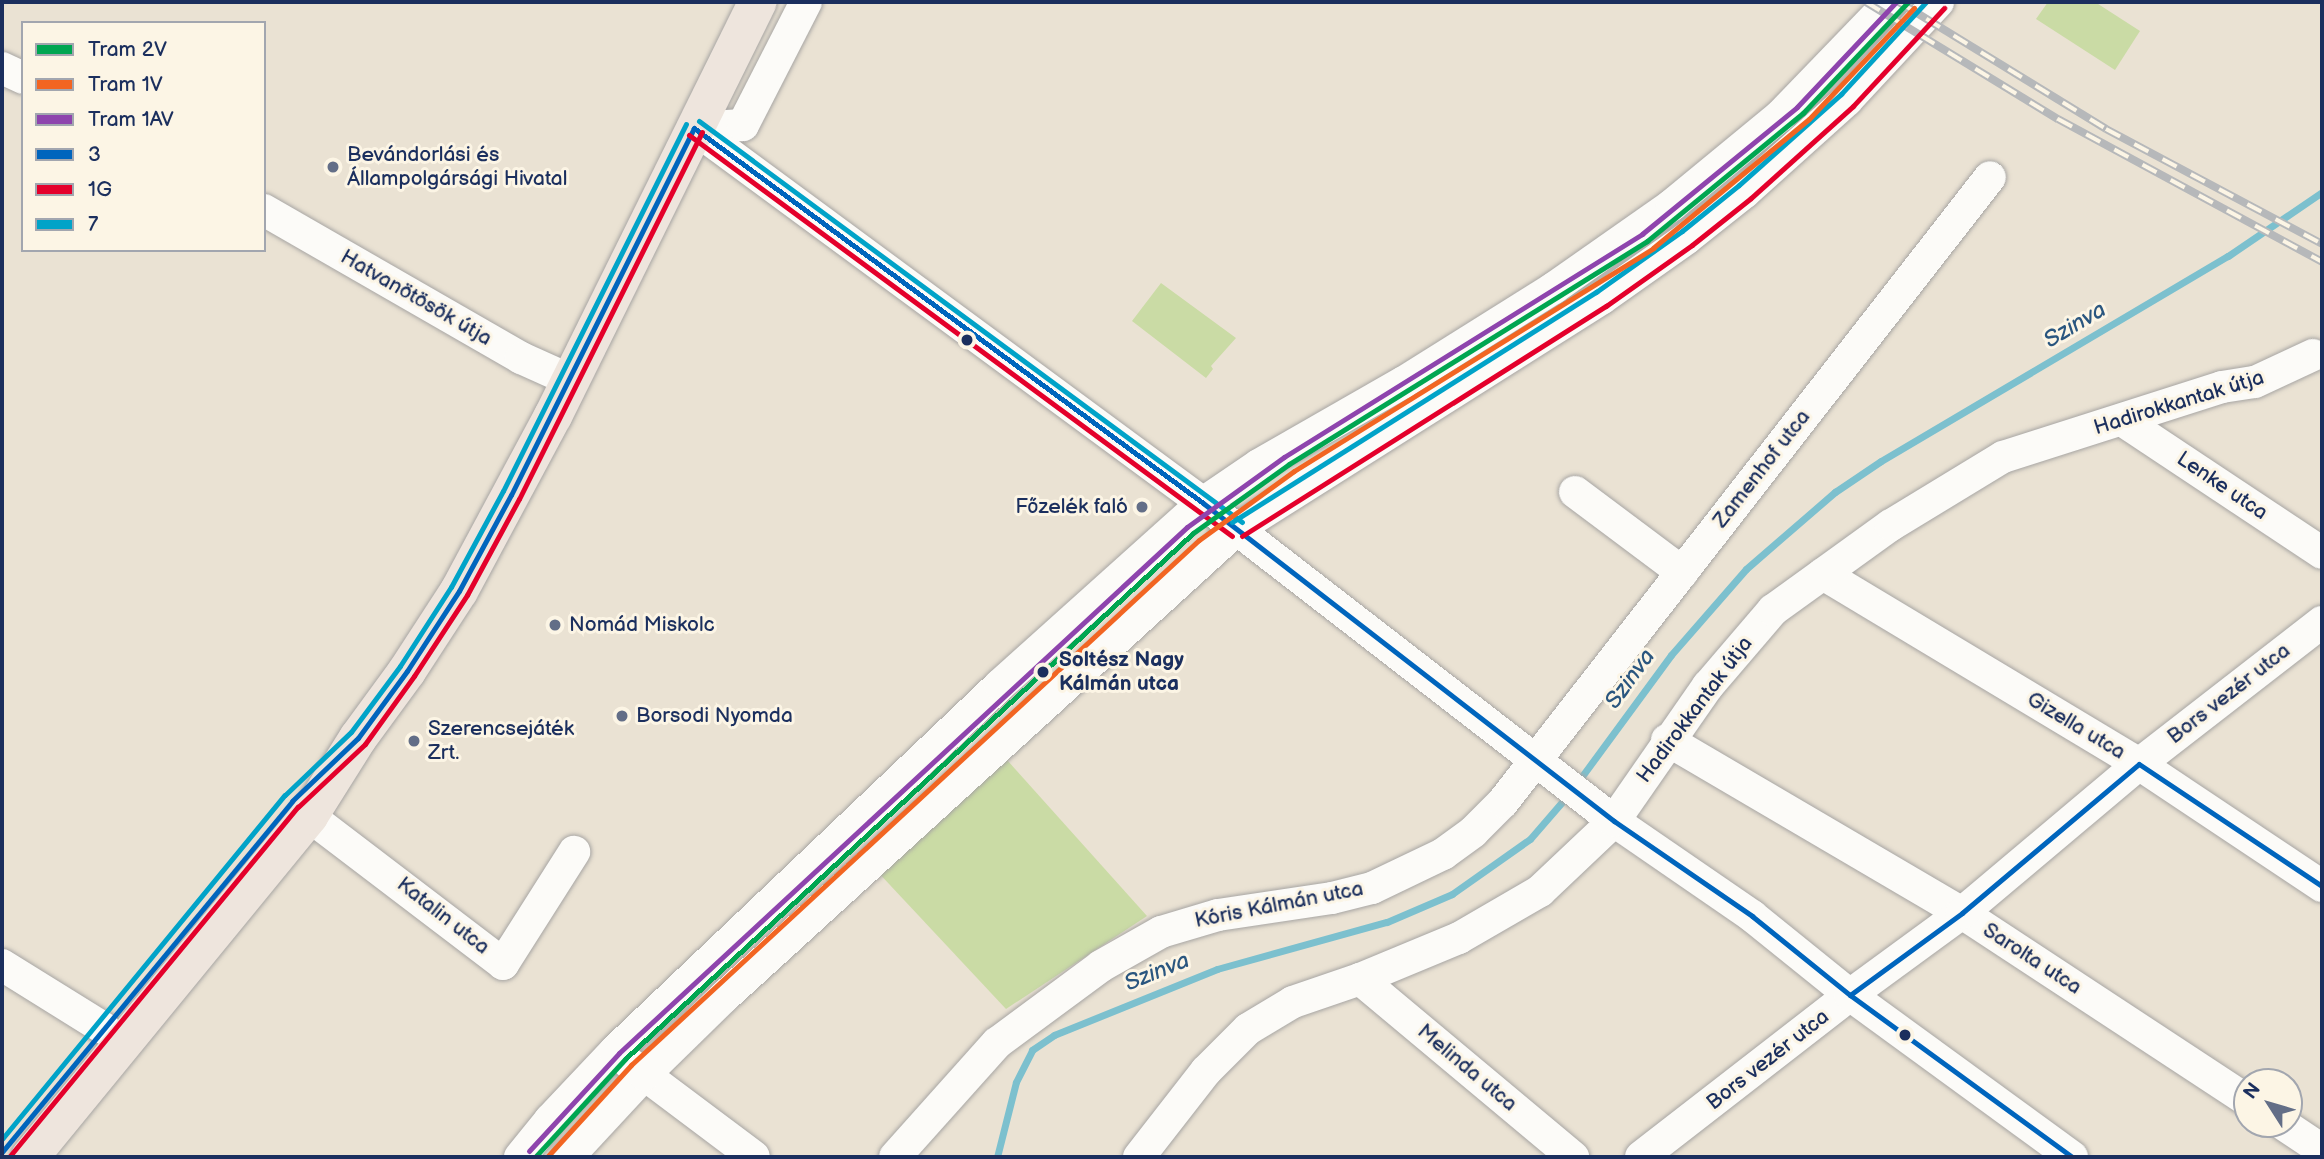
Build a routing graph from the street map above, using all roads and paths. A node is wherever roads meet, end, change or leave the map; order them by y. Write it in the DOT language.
graph roads {
  1 [pos="758,2"];
  2 [pos="806,2"];
  3 [pos="1890,2"];
  4 [pos="1938,2"];
  5 [pos="694,128"];
  6 [pos="1990,177"];
  7 [pos="266,211"];
  8 [pos="2313,355"];
  9 [pos="570,380"];
  10 [pos="2122,420"];
  11 [pos="1575,492"];
  12 [pos="1203,503"];
  13 [pos="1237,529"];
  14 [pos="2322,553"];
  15 [pos="1682,572"];
  16 [pos="1823,574"];
  17 [pos="2322,622"];
  18 [pos="358,738"];
  19 [pos="1667,740"];
  20 [pos="2139,764"];
  21 [pos="1546,769"];
  22 [pos="1606,815"];
  23 [pos="309,816"];
  24 [pos="574,852"];
  25 [pos="2322,886"];
  26 [pos="1962,913"];
  27 [pos="2,965"];
  28 [pos="1360,979"];
  29 [pos="1850,995"];
  30 [pos="105,1029"];
  31 [pos="615,1051"];
  32 [pos="644,1075"];
  33 [pos="2233,1091"];
  34 [pos="2303,1137"];
  35 [pos="2322,1150"];
  36 [pos="2,1152"];
  37 [pos="1645,1155"];
  38 [pos="30,1157"];
  39 [pos="520,1157"];
  40 [pos="568,1157"];
  41 [pos="754,1157"];
  42 [pos="895,1157"];
  43 [pos="1139,1157"];
  44 [pos="1573,1157"];
  45 [pos="2072,1157"];
  1 -- 5 [label="main road"];
  2 -- 5 [label="street"];
  3 -- 12 [label="street"];
  4 -- 13 [label="street"];
  5 -- 9 [label="main road"];
  5 -- 12 [label="street"];
  6 -- 15 [label="street, Zamenhof utca"];
  7 -- 9 [label="street, Hatvanötösök útja"];
  8 -- 10 [label="street, Hadirokkantak útja"];
  9 -- 18 [label="main road"];
  10 -- 14 [label="street, Lenke utca"];
  10 -- 16 [label="street, Hadirokkantak útja"];
  11 -- 15 [label="street"];
  12 -- 13 [label="street"];
  12 -- 31 [label="street"];
  13 -- 21 [label="street"];
  13 -- 32 [label="street"];
  15 -- 21 [label="street, Zamenhof utca"];
  16 -- 19 [label="street, Hadirokkantak útja"];
  16 -- 20 [label="street, Gizella utca"];
  17 -- 20 [label="street, Bors vezér utca"];
  18 -- 23 [label="main road"];
  18 -- 30 [label="main road"];
  19 -- 22 [label="street, Hadirokkantak útja"];
  19 -- 26 [label="street, Sarolta utca"];
  20 -- 25 [label="street, Gizella utca"];
  20 -- 26 [label="street, Bors vezér utca"];
  21 -- 22 [label="street"];
  21 -- 42 [label="street, Kóris Kálmán utca"];
  22 -- 28 [label="street, Hadirokkantak útja"];
  22 -- 29 [label="street"];
  23 -- 24 [label="street, Katalin utca"];
  23 -- 38 [label="main road"];
  26 -- 29 [label="street, Bors vezér utca"];
  26 -- 33 [label="street, Sarolta utca"];
  27 -- 30 [label="street"];
  28 -- 43 [label="street, Hadirokkantak útja"];
  28 -- 44 [label="street, Melinda utca"];
  29 -- 37 [label="street, Bors vezér utca"];
  29 -- 45 [label="street"];
  30 -- 36 [label="main road"];
  31 -- 32 [label="street"];
  31 -- 39 [label="street"];
  32 -- 40 [label="street"];
  32 -- 41 [label="street"];
  34 -- 35 [label="street"];
}
